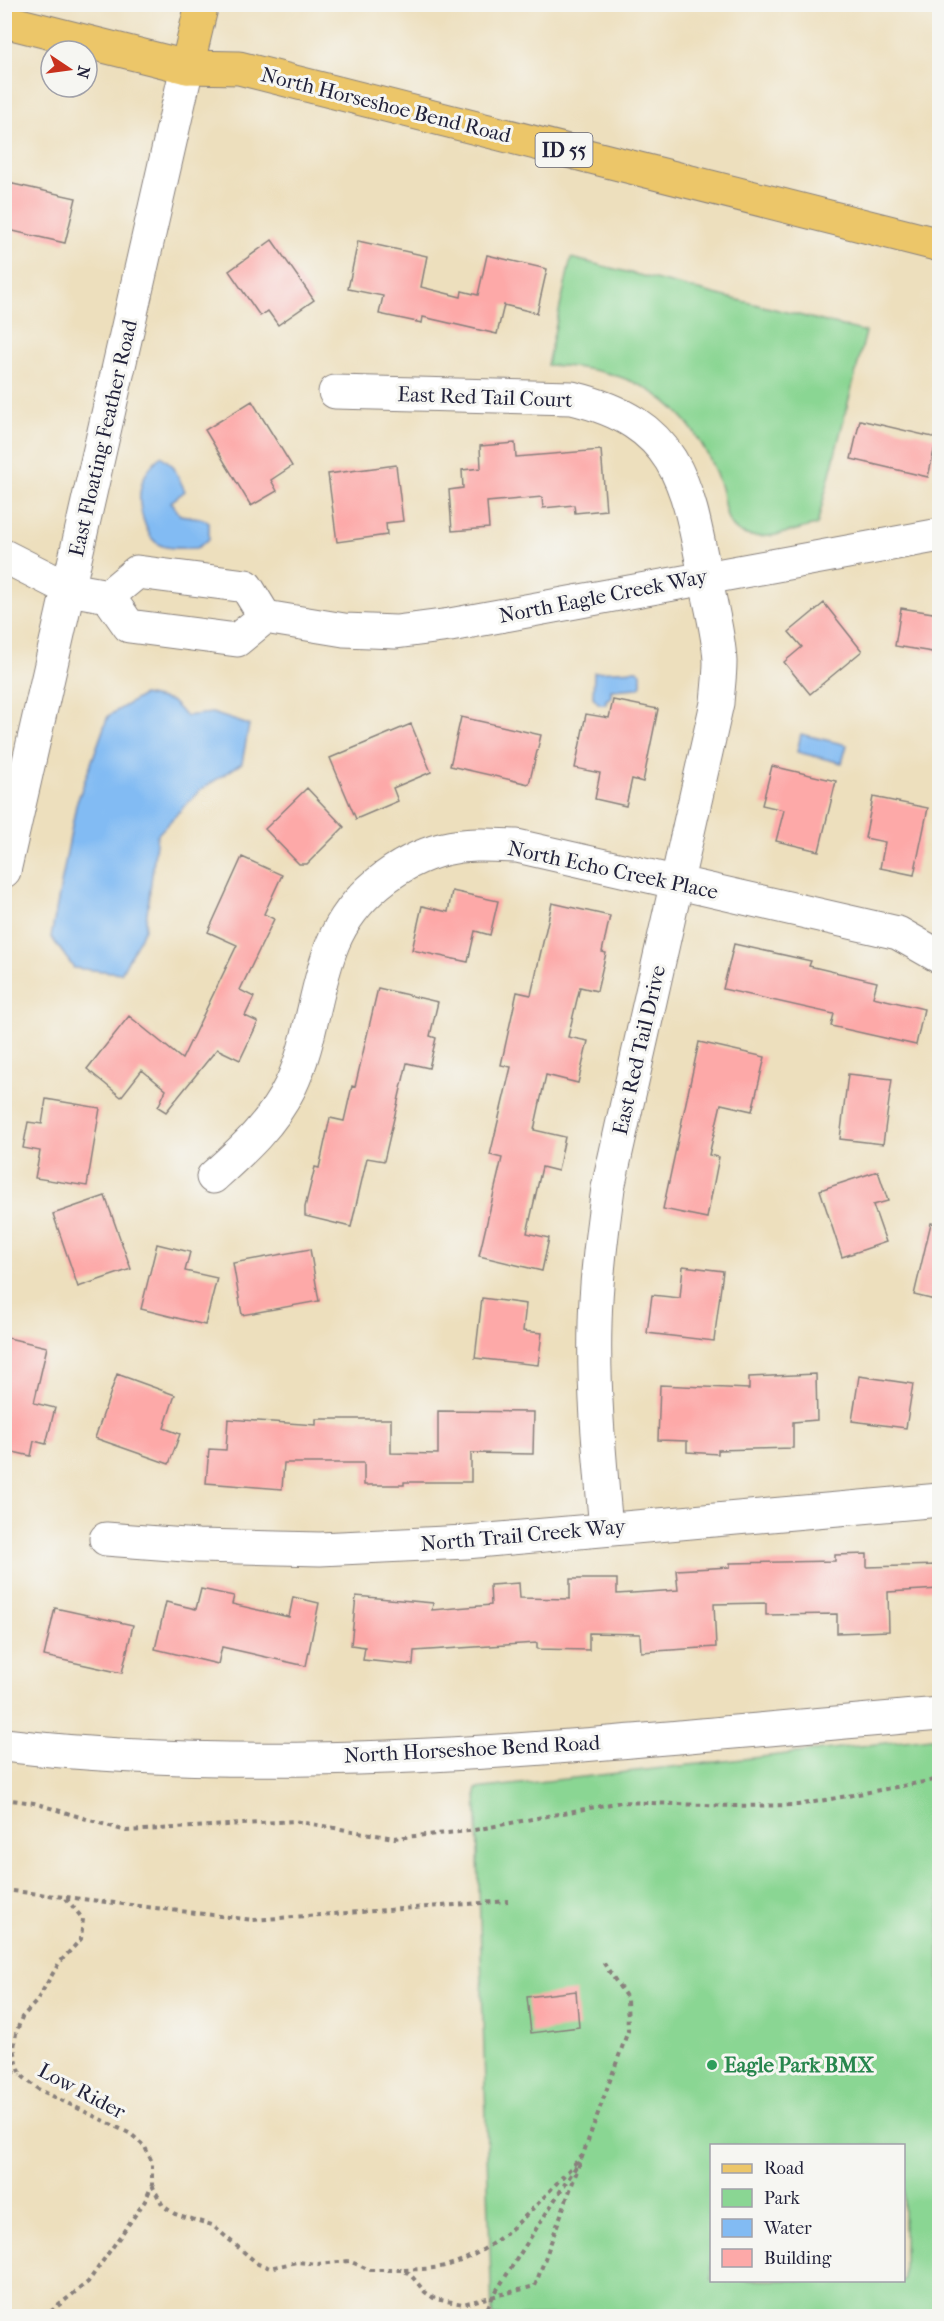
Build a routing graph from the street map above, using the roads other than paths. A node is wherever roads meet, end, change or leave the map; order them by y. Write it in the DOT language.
graph roads {
  1 [pos="202,4"];
  2 [pos="4,21"];
  3 [pos="187,67"];
  4 [pos="939,244"];
  5 [pos="335,392"];
  6 [pos="939,535"];
  7 [pos="4,556"];
  8 [pos="705,577"];
  9 [pos="69,589"];
  10 [pos="108,596"];
  11 [pos="266,617"];
  12 [pos="4,871"];
  13 [pos="676,882"];
  14 [pos="939,957"];
  15 [pos="213,1176"];
  16 [pos="939,1500"];
  17 [pos="606,1529"];
  18 [pos="106,1539"];
  19 [pos="939,1714"];
  20 [pos="4,1745"];
  1 -- 3 [label="main road, East Floating Feather Road"];
  2 -- 3 [label="main road, North Horseshoe Bend Road / ID 55"];
  3 -- 4 [label="main road, North Horseshoe Bend Road / ID 55"];
  3 -- 9 [label="street, East Floating Feather Road"];
  5 -- 8 [label="street, East Red Tail Court"];
  6 -- 8 [label="street, North Eagle Creek Way"];
  7 -- 9 [label="street"];
  8 -- 11 [label="street, North Eagle Creek Way"];
  8 -- 13 [label="street, East Red Tail Drive"];
  9 -- 10 [label="street"];
  9 -- 12 [label="street, East Floating Feather Road"];
  10 -- 11 [label="street"];
  10 -- 11 [label="street"];
  13 -- 14 [label="street, North Echo Creek Place"];
  13 -- 15 [label="street, North Echo Creek Place"];
  13 -- 17 [label="street, East Red Tail Drive"];
  16 -- 17 [label="street, North Trail Creek Way"];
  17 -- 18 [label="street, North Trail Creek Way"];
  19 -- 20 [label="street, North Horseshoe Bend Road"];
}
